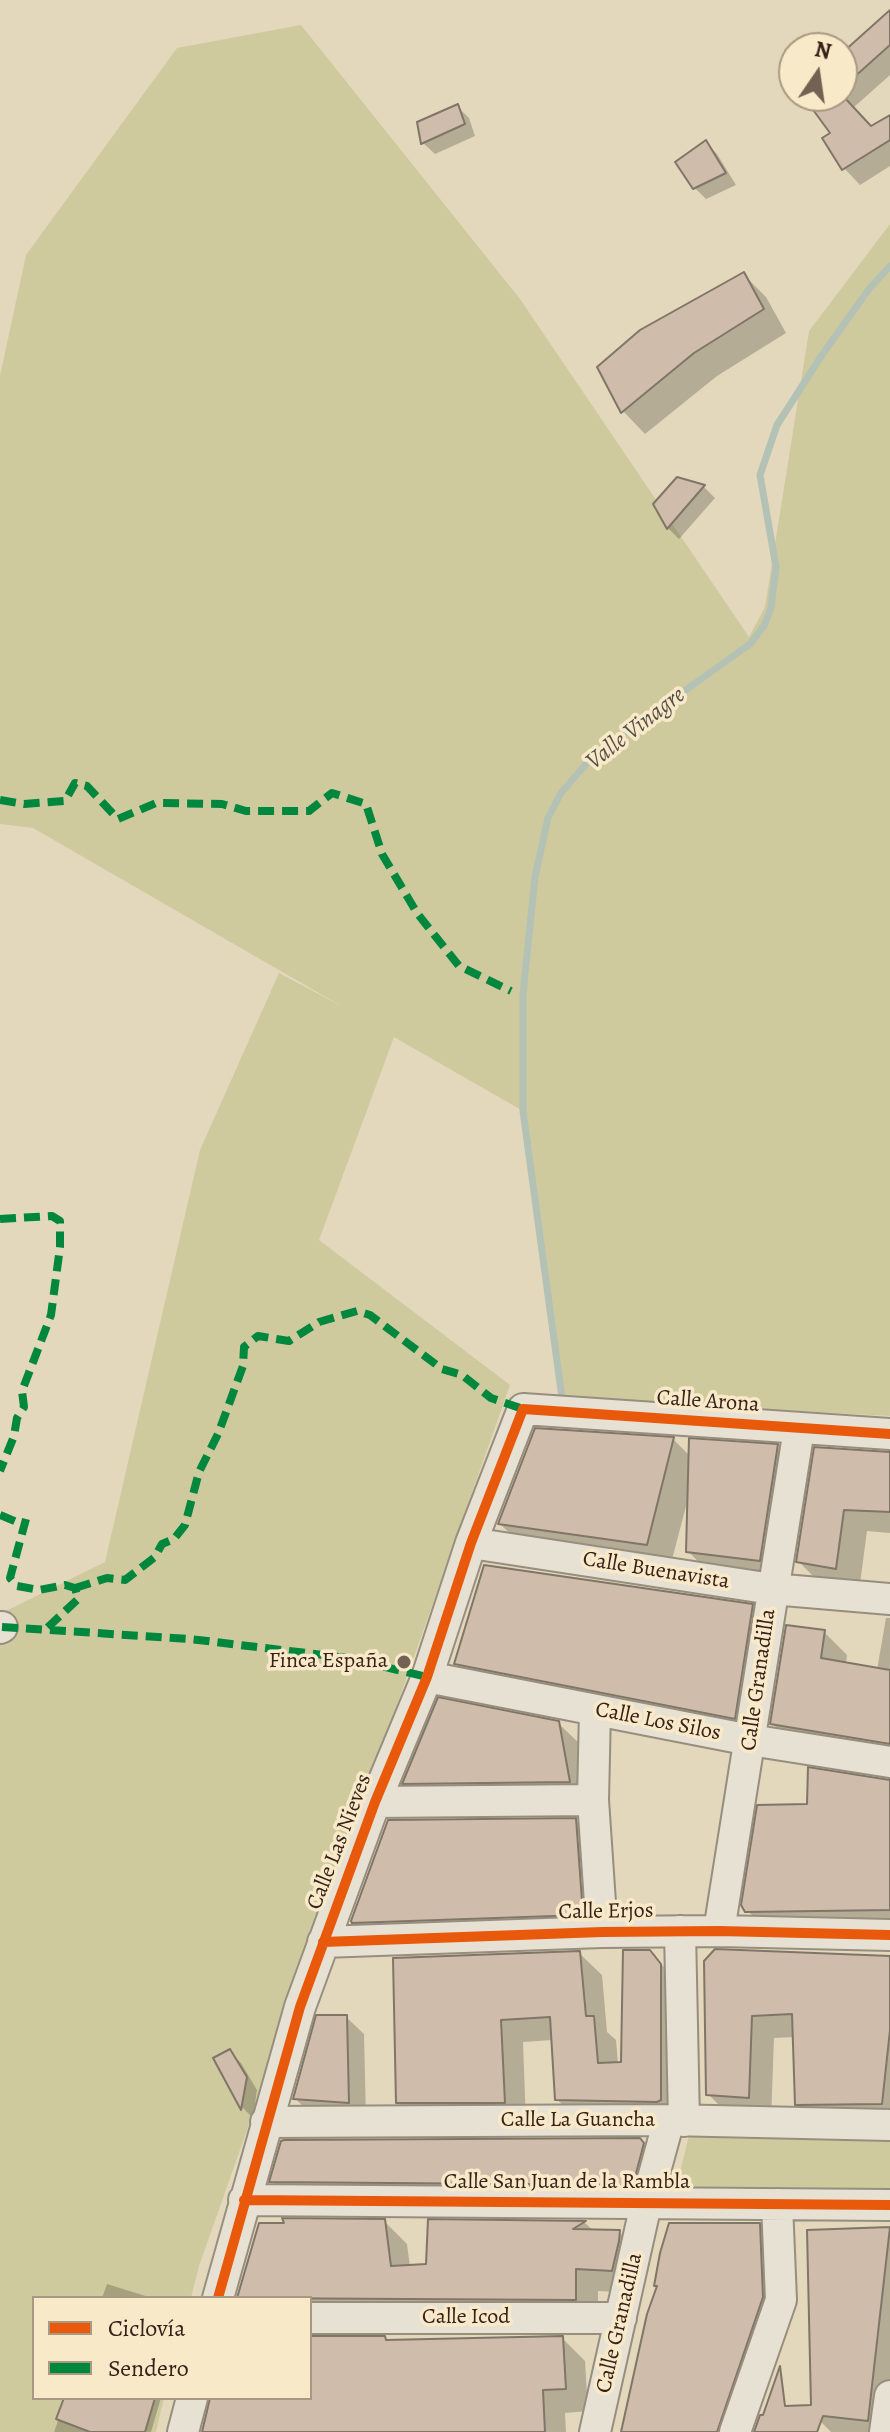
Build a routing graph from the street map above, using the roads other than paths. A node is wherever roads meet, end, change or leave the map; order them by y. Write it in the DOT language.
graph roads {
  1 [pos="523,1409"];
  2 [pos="799,1429"];
  3 [pos="890,1434"];
  4 [pos="471,1543"];
  5 [pos="772,1589"];
  6 [pos="890,1599"];
  7 [pos="427,1677"];
  8 [pos="595,1710"];
  9 [pos="750,1740"];
  10 [pos="890,1762"];
  11 [pos="593,1800"];
  12 [pos="375,1802"];
  13 [pos="680,1931"];
  14 [pos="719,1931"];
  15 [pos="602,1932"];
  16 [pos="890,1935"];
  17 [pos="323,1942"];
  18 [pos="676,2121"];
  19 [pos="266,2122"];
  20 [pos="890,2125"];
  21 [pos="244,2200"];
  22 [pos="646,2204"];
  23 [pos="777,2204"];
  24 [pos="890,2205"];
  25 [pos="219,2296"];
  26 [pos="312,2318"];
  27 [pos="621,2318"];
  28 [pos="890,2396"];
  29 [pos="191,2400"];
  30 [pos="183,2432"];
  31 [pos="595,2432"];
  32 [pos="735,2432"];
  33 [pos="885,2432"];
  1 -- 2 [label="street, Calle Arona"];
  1 -- 4 [label="street, Calle Las Nieves"];
  2 -- 3 [label="street, Calle Arona"];
  2 -- 5 [label="street, Calle Granadilla"];
  4 -- 5 [label="street, Calle Buenavista"];
  4 -- 7 [label="street, Calle Las Nieves"];
  5 -- 6 [label="street, Calle Buenavista"];
  5 -- 9 [label="street, Calle Granadilla"];
  7 -- 8 [label="street, Calle Los Silos"];
  7 -- 12 [label="street, Calle Las Nieves"];
  8 -- 9 [label="street, Calle Los Silos"];
  8 -- 11 [label="street"];
  9 -- 10 [label="street, Calle Los Silos"];
  9 -- 14 [label="street, Calle Granadilla"];
  11 -- 12 [label="street"];
  11 -- 15 [label="street"];
  12 -- 17 [label="street, Calle Las Nieves"];
  13 -- 14 [label="street, Calle Erjos"];
  13 -- 15 [label="street, Calle Erjos"];
  13 -- 18 [label="street, Calle Granadilla"];
  14 -- 16 [label="street, Calle Erjos"];
  15 -- 17 [label="street, Calle Erjos"];
  17 -- 19 [label="street, Calle Las Nieves"];
  18 -- 19 [label="street, Calle La Guancha"];
  18 -- 20 [label="street, Calle La Guancha"];
  18 -- 22 [label="street, Calle Granadilla"];
  19 -- 21 [label="street, Calle Las Nieves"];
  21 -- 22 [label="street, Calle San Juan de la Rambla"];
  21 -- 25 [label="street, Calle Las Nieves"];
  22 -- 23 [label="street, Calle San Juan de la Rambla"];
  22 -- 27 [label="street, Calle Granadilla"];
  23 -- 24 [label="street, Calle San Juan de la Rambla"];
  23 -- 32 [label="street"];
  26 -- 27 [label="street, Calle Icod"];
  27 -- 31 [label="street, Calle Granadilla"];
  28 -- 33 [label="street"];
  29 -- 30 [label="street"];
}
